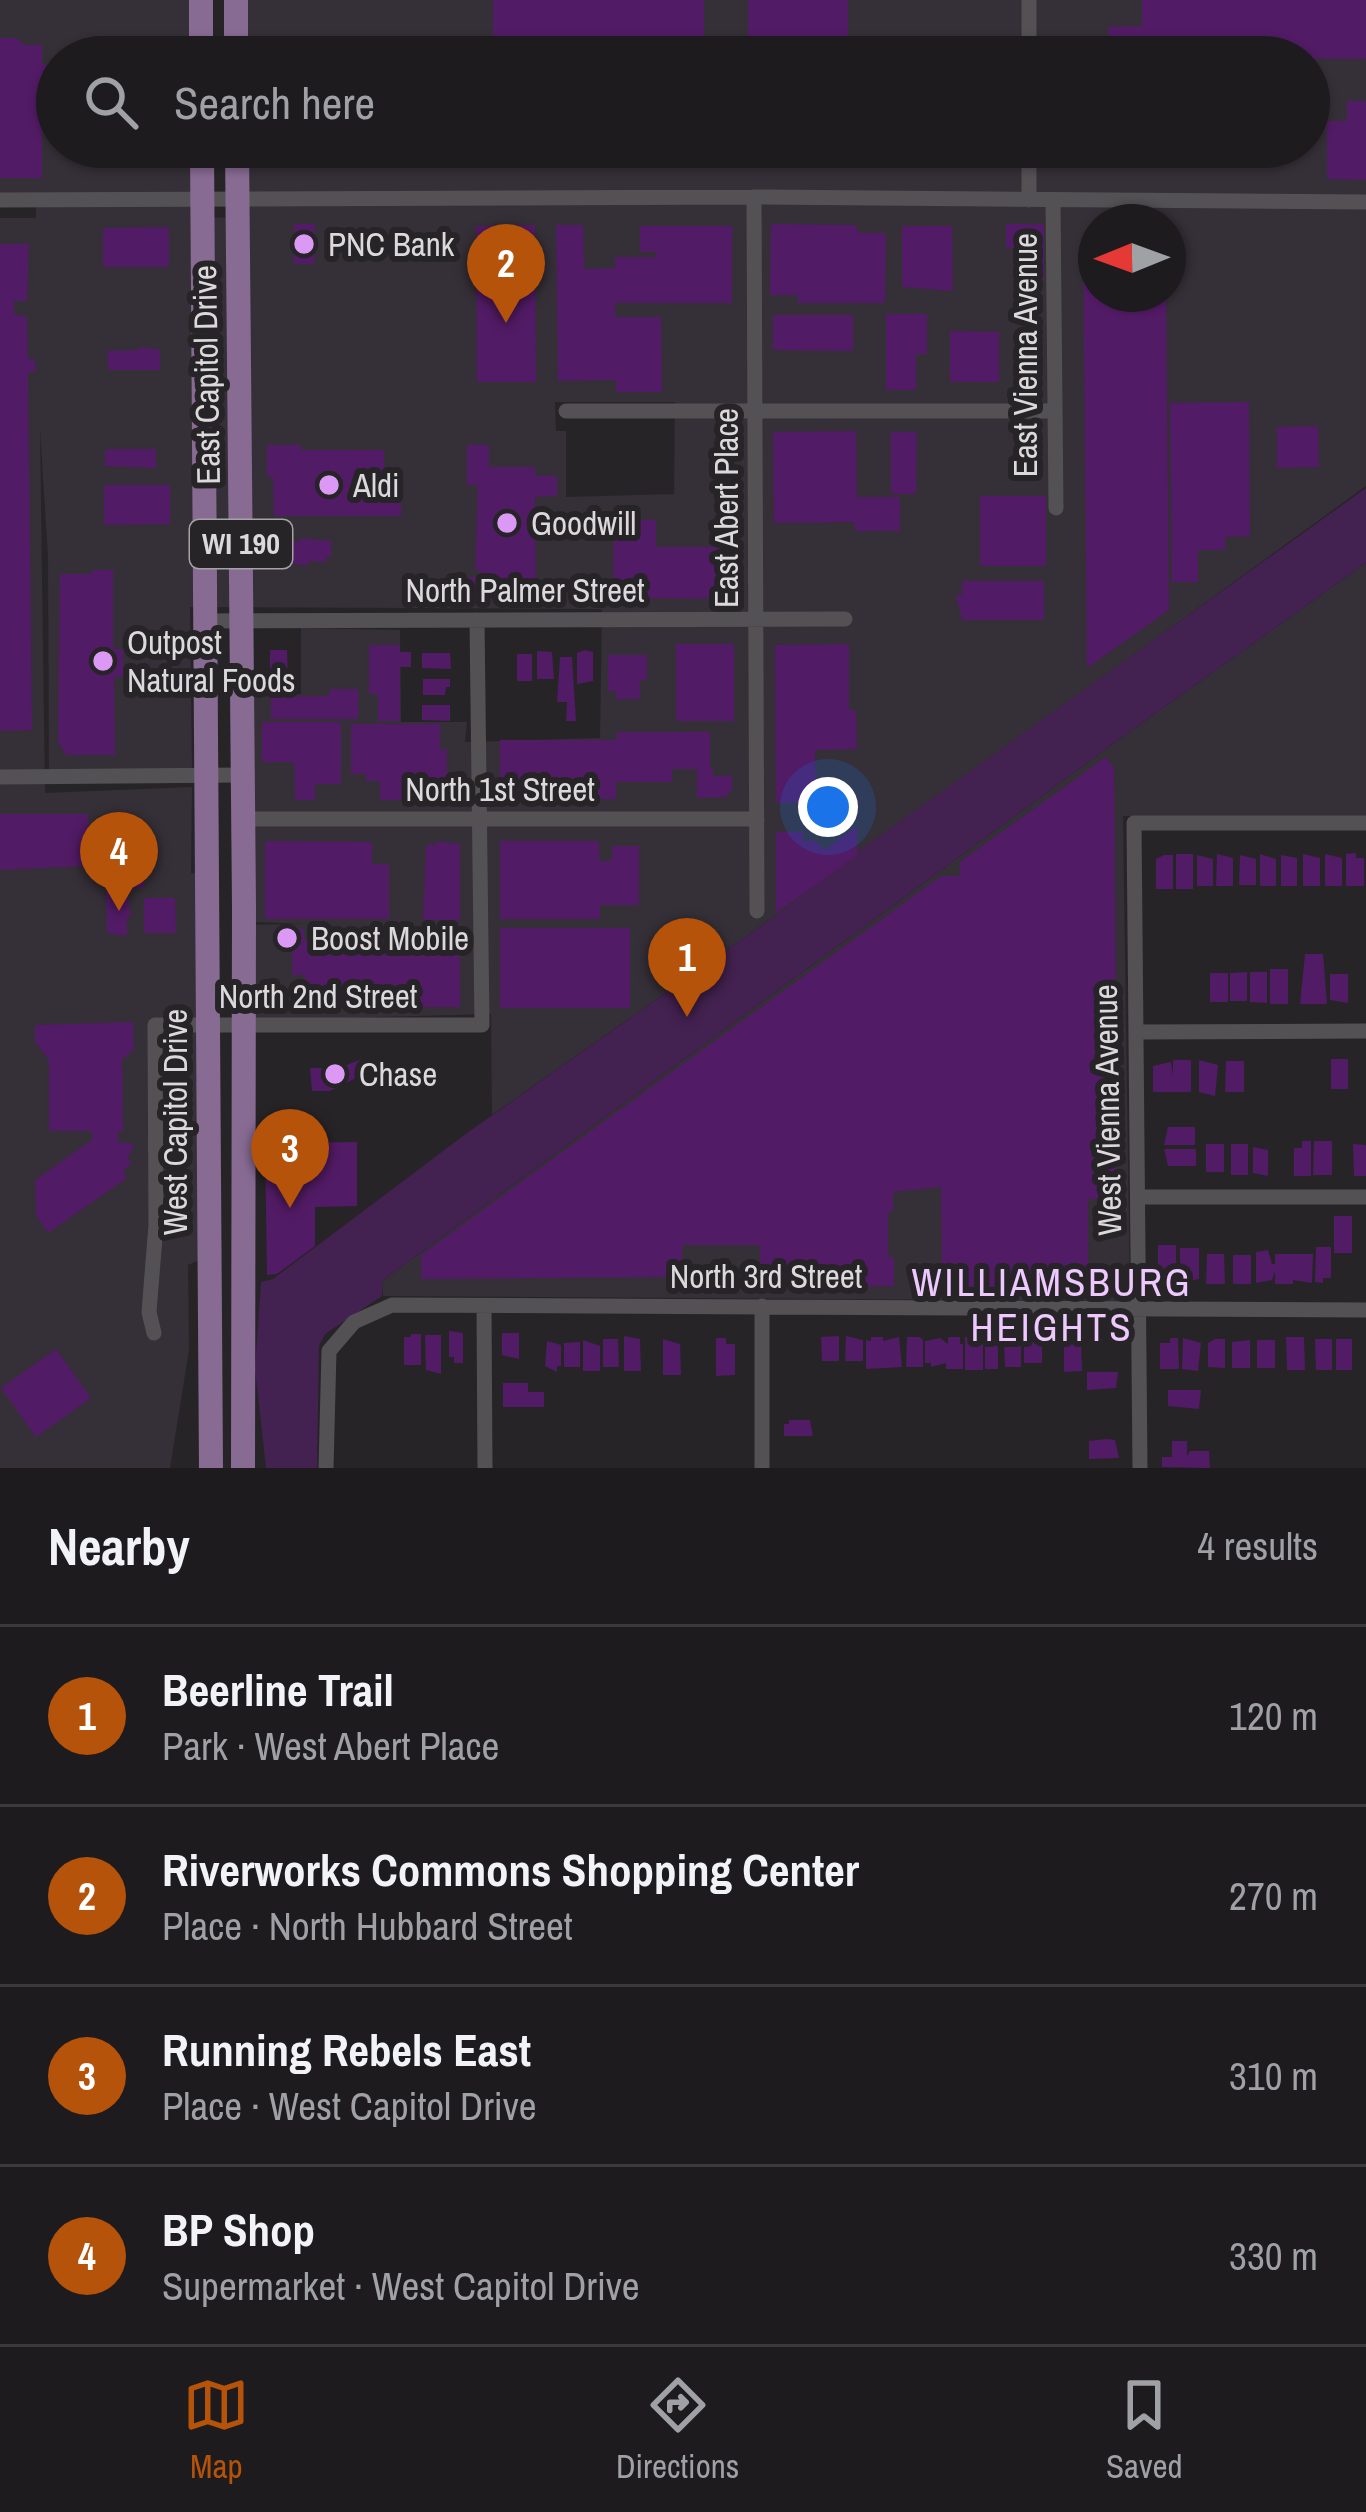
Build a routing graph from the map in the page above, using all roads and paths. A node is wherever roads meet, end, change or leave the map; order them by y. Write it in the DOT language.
graph roads {
  1 [pos="201,0"];
  2 [pos="236,0"];
  3 [pos="1029,0"];
  4 [pos="201,36"];
  5 [pos="236,36"];
  6 [pos="1029,36"];
  7 [pos="202,168"];
  8 [pos="237,168"];
  9 [pos="1029,168"];
  10 [pos="754,197"];
  11 [pos="0,200"];
  12 [pos="202,200"];
  13 [pos="238,200"];
  14 [pos="1029,200"];
  15 [pos="1053,201"];
  16 [pos="1366,202"];
  17 [pos="566,411"];
  18 [pos="755,411"];
  19 [pos="1055,411"];
  20 [pos="1056,508"];
  21 [pos="477,620"];
  22 [pos="756,620"];
  23 [pos="845,620"];
  24 [pos="204,621"];
  25 [pos="242,621"];
  26 [pos="205,776"];
  27 [pos="243,776"];
  28 [pos="0,777"];
  29 [pos="244,819"];
  30 [pos="479,819"];
  31 [pos="757,819"];
  32 [pos="1366,823"];
  33 [pos="758,911"];
  34 [pos="207,1025"];
  35 [pos="244,1028"];
  36 [pos="1366,1031"];
  37 [pos="1136,1032"];
  38 [pos="1366,1196"];
  39 [pos="1138,1197"];
  40 [pos="484,1306"];
  41 [pos="762,1306"];
  42 [pos="1139,1309"];
  43 [pos="1366,1310"];
  44 [pos="154,1333"];
  45 [pos="245,1367"];
  46 [pos="207,1468"];
  47 [pos="243,1468"];
  48 [pos="260,1468"];
  49 [pos="326,1468"];
  50 [pos="485,1468"];
  51 [pos="762,1468"];
  52 [pos="1140,1468"];
  1 -- 4 [label="main road"];
  2 -- 5 [label="main road"];
  3 -- 6 [label="street"];
  7 -- 12 [label="main road, East Capitol Drive / WI 190"];
  8 -- 13 [label="main road, East Capitol Drive / WI 190"];
  9 -- 14 [label="street, East Vienna Avenue"];
  10 -- 13 [label="street"];
  10 -- 14 [label="street"];
  10 -- 18 [label="street, East Abert Place"];
  11 -- 12 [label="street"];
  12 -- 13 [label="street"];
  12 -- 24 [label="main road, East Capitol Drive / WI 190"];
  13 -- 25 [label="main road, East Capitol Drive / WI 190"];
  14 -- 15 [label="street"];
  15 -- 16 [label="street"];
  15 -- 19 [label="street, East Vienna Avenue"];
  17 -- 18 [label="street"];
  18 -- 19 [label="street"];
  18 -- 22 [label="street, East Abert Place"];
  19 -- 20 [label="street, East Vienna Avenue"];
  21 -- 22 [label="street, North Palmer Street"];
  21 -- 25 [label="street, North Palmer Street"];
  21 -- 30 [label="street"];
  22 -- 23 [label="street, North Palmer Street"];
  22 -- 31 [label="street, East Abert Place"];
  24 -- 25 [label="street, North Palmer Street"];
  24 -- 26 [label="main road, East Capitol Drive / WI 190"];
  25 -- 27 [label="main road, East Capitol Drive / WI 190"];
  26 -- 27 [label="street"];
  26 -- 28 [label="street"];
  26 -- 34 [label="main road, West Capitol Drive / WI 190"];
  27 -- 29 [label="main road, East Capitol Drive / WI 190"];
  29 -- 30 [label="street, North 1st Street"];
  29 -- 35 [label="main road, West Capitol Drive / WI 190"];
  30 -- 31 [label="street, North 1st Street"];
  30 -- 35 [label="street, North 2nd Street"];
  31 -- 33 [label="street, East Abert Place"];
  32 -- 37 [label="street, West Vienna Avenue"];
  34 -- 35 [label="street, North 2nd Street"];
  34 -- 44 [label="street, North 2nd Street"];
  34 -- 46 [label="main road, West Capitol Drive / WI 190"];
  35 -- 45 [label="main road, West Capitol Drive / WI 190"];
  36 -- 37 [label="street"];
  37 -- 39 [label="street, West Vienna Avenue"];
  38 -- 39 [label="street"];
  39 -- 42 [label="street, West Vienna Avenue"];
  40 -- 41 [label="street, North 3rd Street"];
  40 -- 49 [label="street, North 3rd Street"];
  40 -- 50 [label="street"];
  41 -- 42 [label="street, North 3rd Street"];
  41 -- 51 [label="street"];
  42 -- 43 [label="street, North 3rd Street"];
  42 -- 52 [label="street, West Vienna Avenue"];
  45 -- 47 [label="main road, West Capitol Drive / WI 190"];
  45 -- 48 [label="main road"];
}
